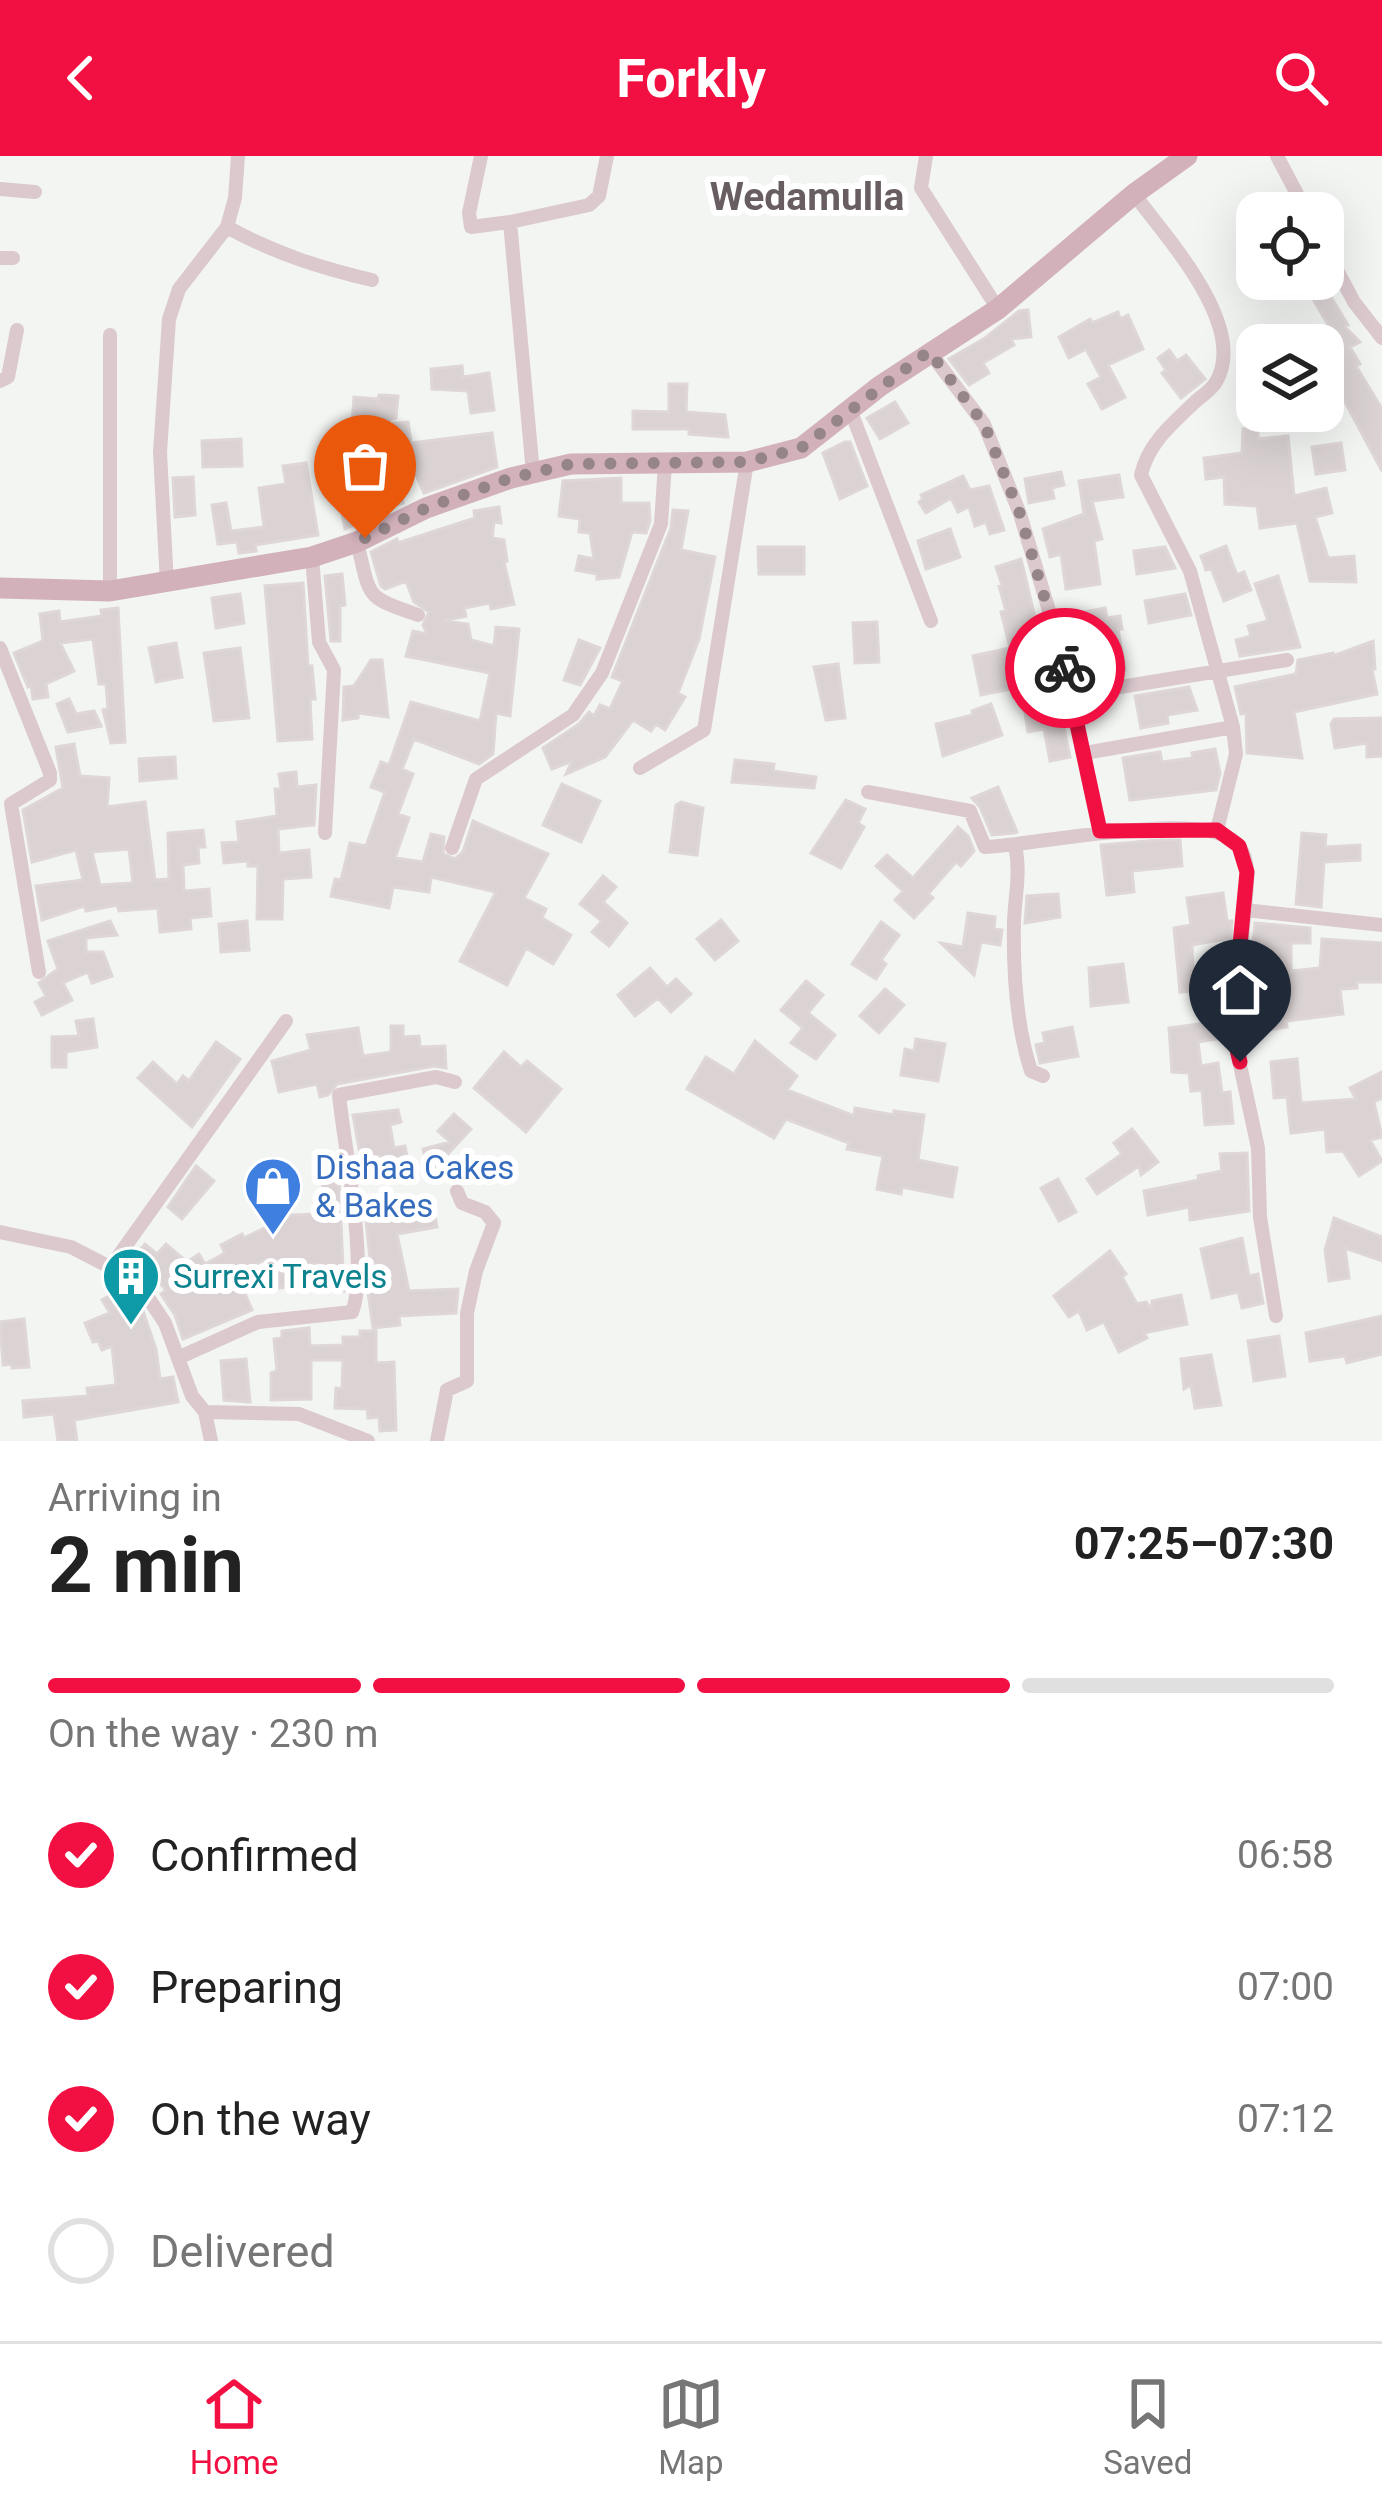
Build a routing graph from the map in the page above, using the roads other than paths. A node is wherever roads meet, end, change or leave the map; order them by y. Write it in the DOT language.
graph roads {
  1 [pos="238,156"];
  2 [pos="481,156"];
  3 [pos="607,156"];
  4 [pos="926,156"];
  5 [pos="1187,156"];
  6 [pos="1277,156"];
  7 [pos="0,188"];
  8 [pos="35,192"];
  9 [pos="1296,192"];
  10 [pos="1134,194"];
  11 [pos="510,222"];
  12 [pos="227,227"];
  13 [pos="372,280"];
  14 [pos="1344,283"];
  15 [pos="998,309"];
  16 [pos="17,330"];
  17 [pos="110,335"];
  18 [pos="1382,338"];
  19 [pos="929,351"];
  20 [pos="0,381"];
  21 [pos="850,409"];
  22 [pos="747,462"];
  23 [pos="665,463"];
  24 [pos="533,473"];
  25 [pos="357,542"];
  26 [pos="313,557"];
  27 [pos="167,584"];
  28 [pos="0,588"];
  29 [pos="110,591"];
  30 [pos="418,615"];
  31 [pos="932,621"];
  32 [pos="0,648"];
  33 [pos="1287,660"];
  34 [pos="1218,673"];
  35 [pos="1071,695"];
  36 [pos="1233,727"];
  37 [pos="1085,753"];
  38 [pos="640,768"];
  39 [pos="868,792"];
  40 [pos="1217,830"];
  41 [pos="1100,831"];
  42 [pos="325,833"];
  43 [pos="1015,847"];
  44 [pos="452,848"];
  45 [pos="1245,910"];
  46 [pos="1382,925"];
  47 [pos="39,973"];
  48 [pos="286,1021"];
  49 [pos="1042,1076"];
  50 [pos="455,1082"];
  51 [pos="458,1191"];
  52 [pos="0,1232"];
  53 [pos="112,1265"];
  54 [pos="1276,1316"];
  55 [pos="180,1357"];
  56 [pos="206,1412"];
  57 [pos="212,1441"];
  58 [pos="368,1441"];
  59 [pos="437,1441"];
  1 -- 12 [label="street"];
  2 -- 11 [label="street"];
  3 -- 11 [label="street"];
  4 -- 15 [label="street"];
  5 -- 10 [label="main road"];
  6 -- 9 [label="street"];
  7 -- 8 [label="street"];
  10 -- 15 [label="main road"];
  10 -- 34 [label="street"];
  11 -- 24 [label="street"];
  12 -- 13 [label="street"];
  12 -- 27 [label="street"];
  14 -- 18 [label="street"];
  15 -- 19 [label="main road"];
  16 -- 20 [label="street"];
  17 -- 29 [label="street"];
  19 -- 21 [label="main road"];
  19 -- 35 [label="street"];
  21 -- 22 [label="main road"];
  21 -- 31 [label="street"];
  22 -- 23 [label="main road"];
  22 -- 38 [label="street"];
  23 -- 24 [label="main road"];
  23 -- 44 [label="street"];
  24 -- 25 [label="main road"];
  25 -- 26 [label="main road"];
  25 -- 30 [label="street"];
  26 -- 27 [label="main road"];
  26 -- 42 [label="street"];
  27 -- 29 [label="main road"];
  28 -- 29 [label="main road"];
  32 -- 47 [label="street"];
  33 -- 34 [label="street"];
  34 -- 35 [label="street"];
  34 -- 36 [label="street"];
  35 -- 37 [label="street"];
  36 -- 37 [label="street"];
  36 -- 40 [label="street"];
  37 -- 41 [label="street"];
  39 -- 43 [label="street"];
  40 -- 41 [label="street"];
  40 -- 45 [label="street"];
  41 -- 43 [label="street"];
  43 -- 49 [label="street"];
  45 -- 46 [label="street"];
  45 -- 54 [label="street"];
  48 -- 53 [label="street"];
  50 -- 55 [label="street"];
  51 -- 59 [label="street"];
  52 -- 53 [label="street"];
  53 -- 55 [label="street"];
  55 -- 56 [label="street"];
  56 -- 57 [label="street"];
  56 -- 58 [label="street"];
}
